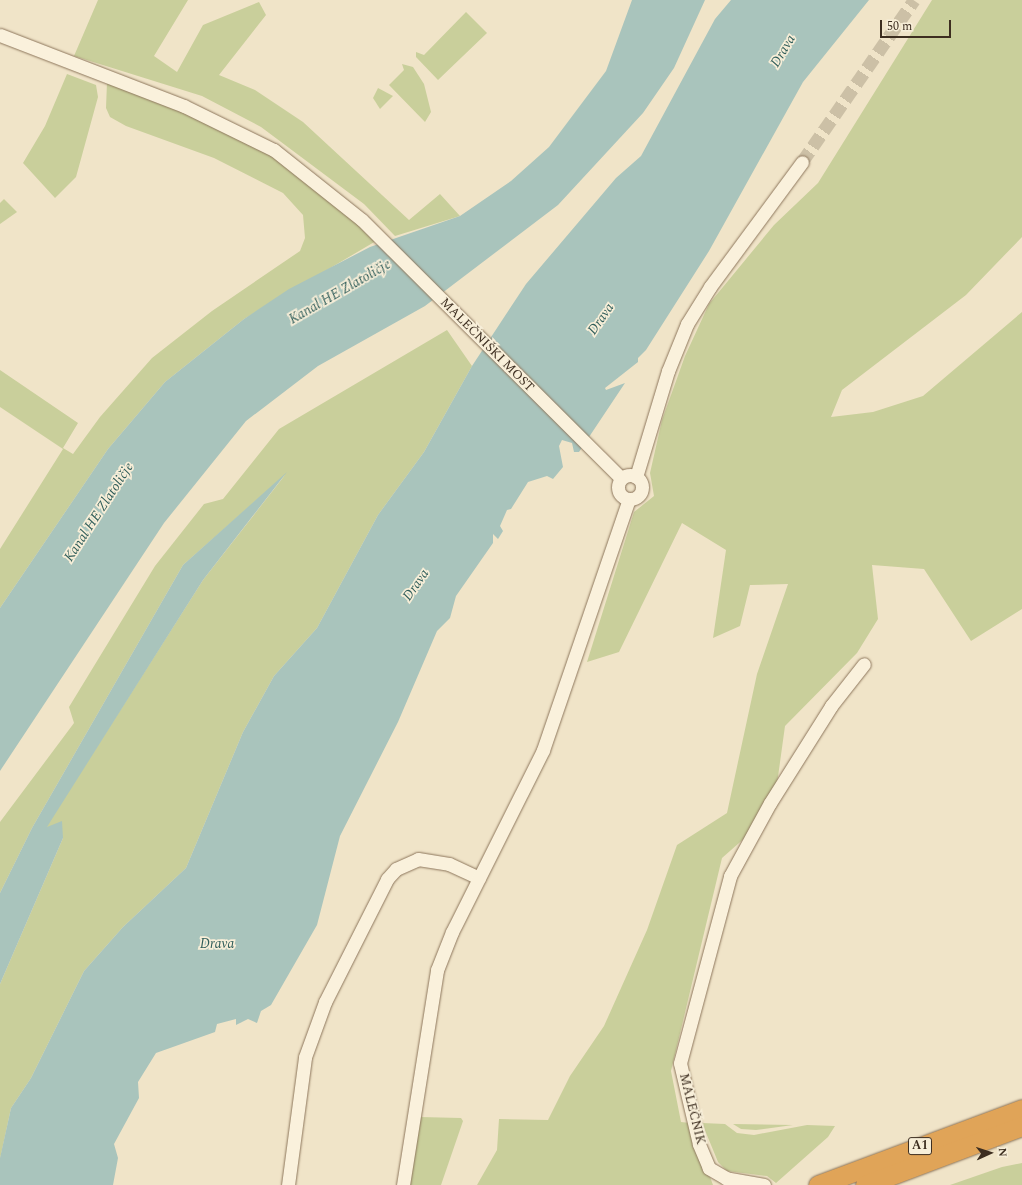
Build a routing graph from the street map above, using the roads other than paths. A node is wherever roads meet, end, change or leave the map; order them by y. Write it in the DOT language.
graph roads {
  1 [pos="0,35"];
  2 [pos="802,162"];
  3 [pos="617,474"];
  4 [pos="636,477"];
  5 [pos="629,499"];
  6 [pos="864,664"];
  7 [pos="479,878"];
  8 [pos="1022,1109"];
  9 [pos="1022,1126"];
  10 [pos="288,1185"];
  11 [pos="403,1185"];
  12 [pos="764,1185"];
  13 [pos="818,1185"];
  14 [pos="865,1185"];
  1 -- 3 [label="street, MALEČNIŠKI MOST"];
  2 -- 4 [label="street"];
  3 -- 4 [label="street"];
  3 -- 5 [label="street"];
  4 -- 5 [label="street"];
  5 -- 7 [label="street"];
  6 -- 12 [label="street, MALEČNIK"];
  7 -- 10 [label="street"];
  7 -- 11 [label="street"];
  8 -- 13 [label="highway, A1"];
  9 -- 14 [label="highway, A1"];
}
